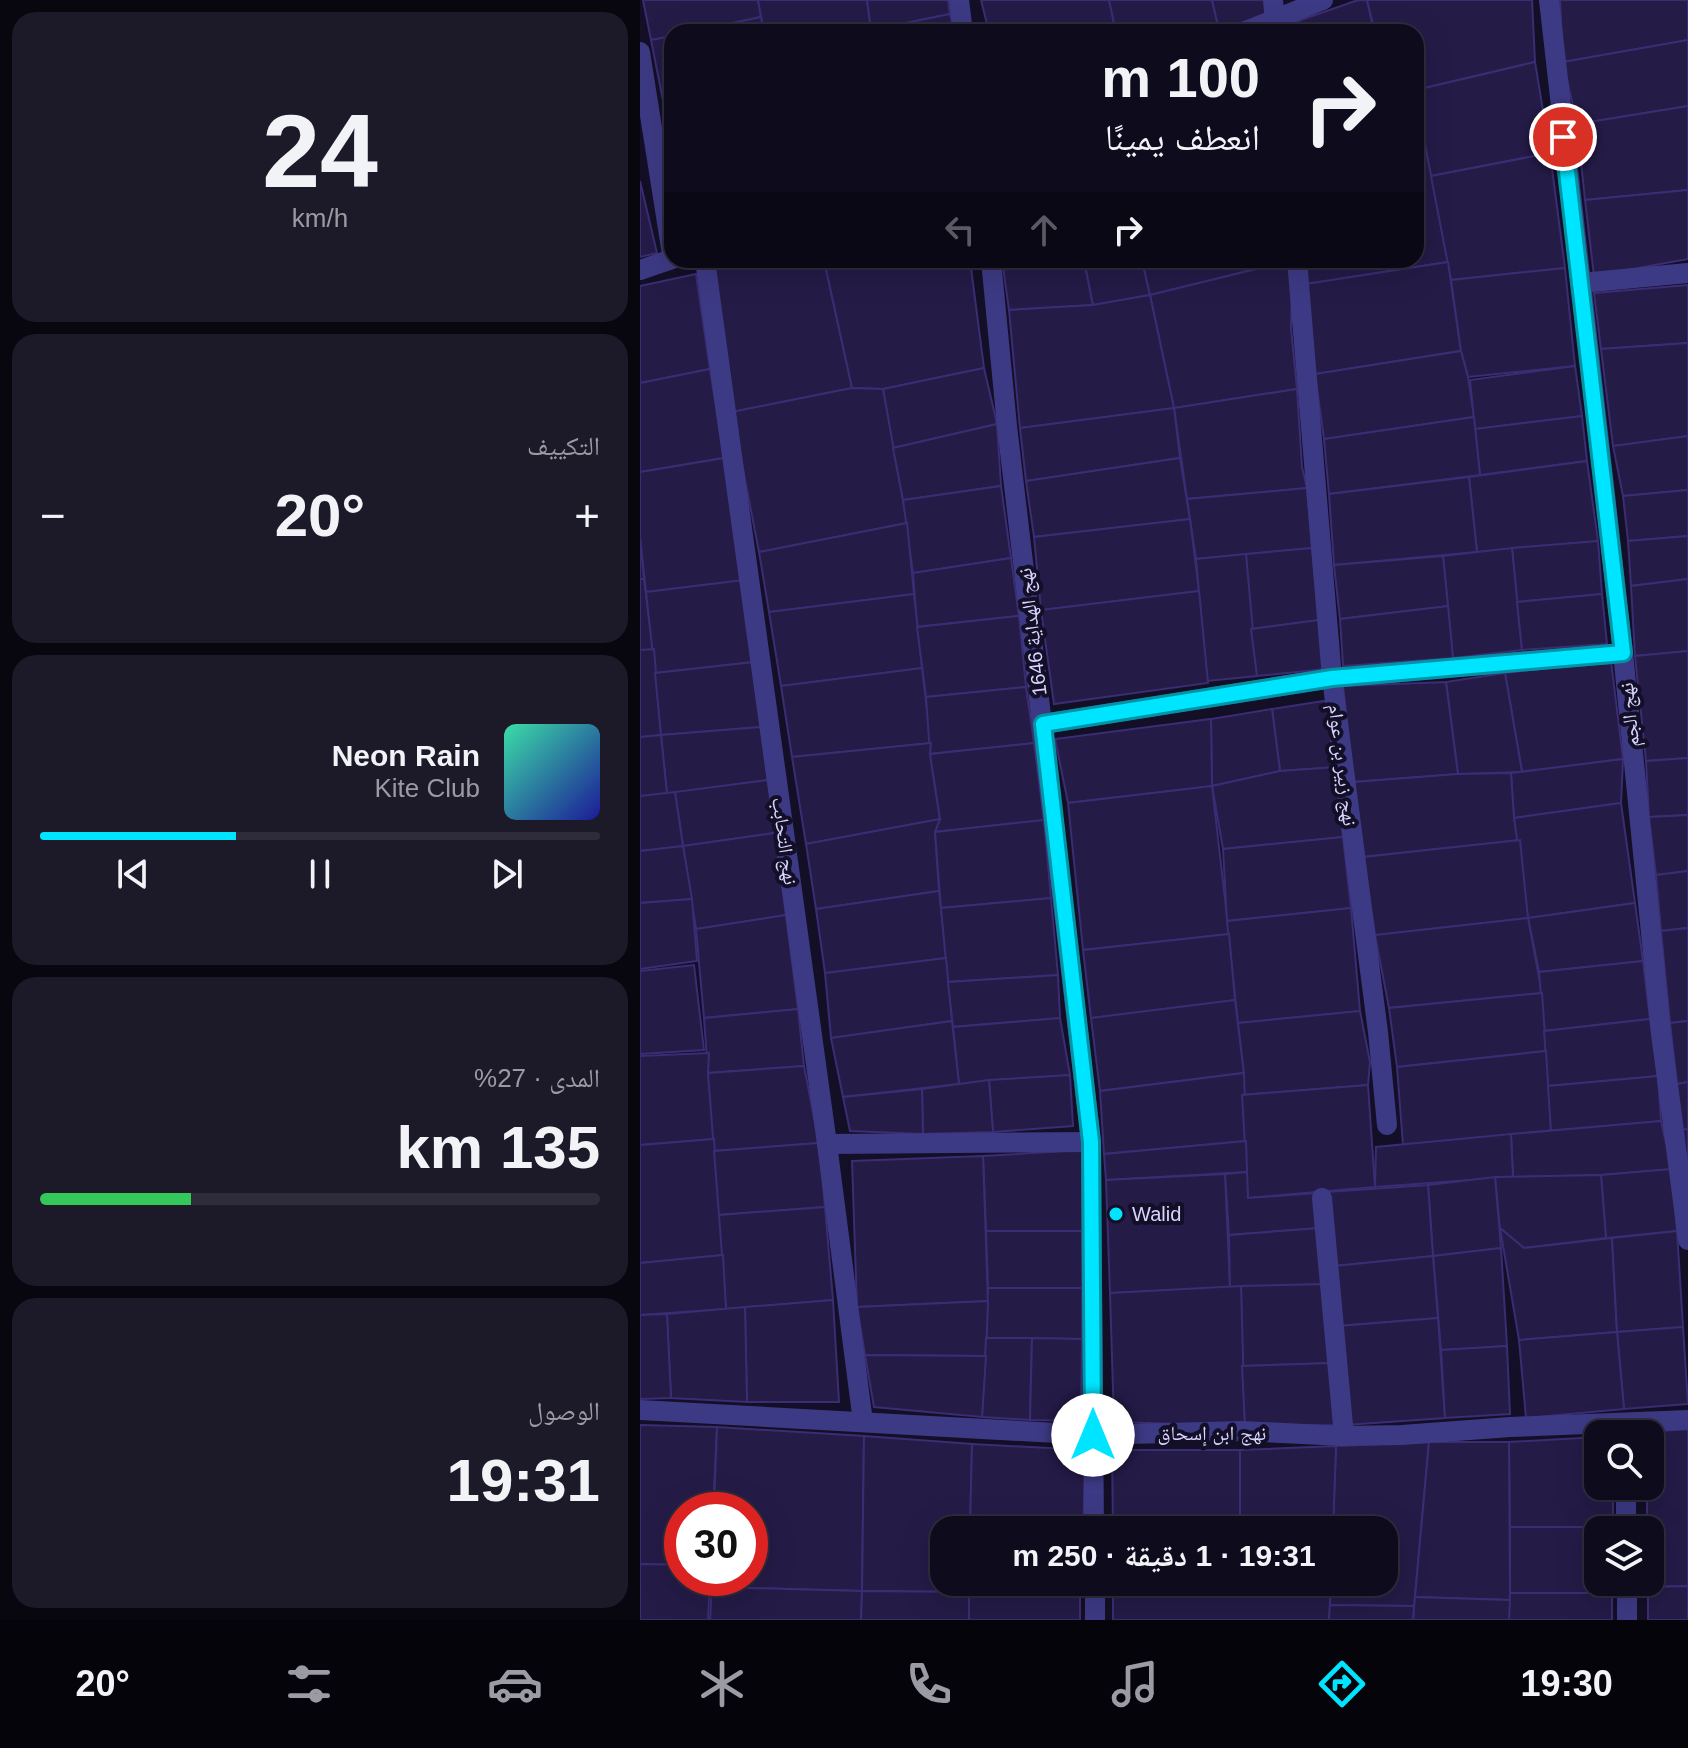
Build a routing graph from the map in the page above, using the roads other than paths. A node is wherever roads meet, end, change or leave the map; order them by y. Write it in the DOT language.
graph roads {
  1 [pos="959,0"];
  2 [pos="1323,0"];
  3 [pos="1549,0"];
  4 [pos="1275,17"];
  5 [pos="962,24"];
  6 [pos="640,52"];
  7 [pos="664,205"];
  8 [pos="664,260"];
  9 [pos="706,268"];
  10 [pos="992,268"];
  11 [pos="1298,268"];
  12 [pos="640,270"];
  13 [pos="1688,273"];
  14 [pos="1581,283"];
  15 [pos="1623,653"];
  16 [pos="1332,678"];
  17 [pos="1043,724"];
  18 [pos="1387,1125"];
  19 [pos="1091,1142"];
  20 [pos="827,1144"];
  21 [pos="1322,1198"];
  22 [pos="1688,1240"];
  23 [pos="640,1410"];
  24 [pos="1688,1420"];
  25 [pos="863,1422"];
  26 [pos="1664,1423"];
  27 [pos="1584,1429"];
  28 [pos="1093,1435"];
  29 [pos="1344,1436"];
  30 [pos="1094,1516"];
  31 [pos="1095,1596"];
  32 [pos="1627,1596"];
  33 [pos="1095,1620"];
  34 [pos="1627,1620"];
  1 -- 5 [label="street"];
  2 -- 4 [label="street"];
  3 -- 14 [label="street, نهج الجم"];
  6 -- 7 [label="street"];
  8 -- 12 [label="street"];
  9 -- 20 [label="street, نهج التحابب"];
  10 -- 17 [label="street, نهج الهداية 1646"];
  11 -- 16 [label="street, نهج زبير بن عوام"];
  13 -- 14 [label="street"];
  14 -- 15 [label="street, نهج الجم"];
  15 -- 16 [label="street"];
  15 -- 22 [label="street, نهج الجم"];
  16 -- 17 [label="street"];
  16 -- 18 [label="street, نهج زبير بن عوام"];
  17 -- 19 [label="street, نهج الهداية 1646"];
  19 -- 20 [label="street"];
  19 -- 28 [label="street, نهج الهداية 1646"];
  20 -- 25 [label="street, نهج التحابب"];
  21 -- 29 [label="street"];
  23 -- 25 [label="street, نهج ابن إسحاق"];
  24 -- 26 [label="street, نهج ابن إسحاق"];
  25 -- 28 [label="street, نهج ابن إسحاق"];
  27 -- 29 [label="street, نهج ابن إسحاق"];
  28 -- 29 [label="street, نهج ابن إسحاق"];
  28 -- 30 [label="street, نهج الهداية 1646"];
  31 -- 33 [label="street"];
  32 -- 34 [label="street"];
}
